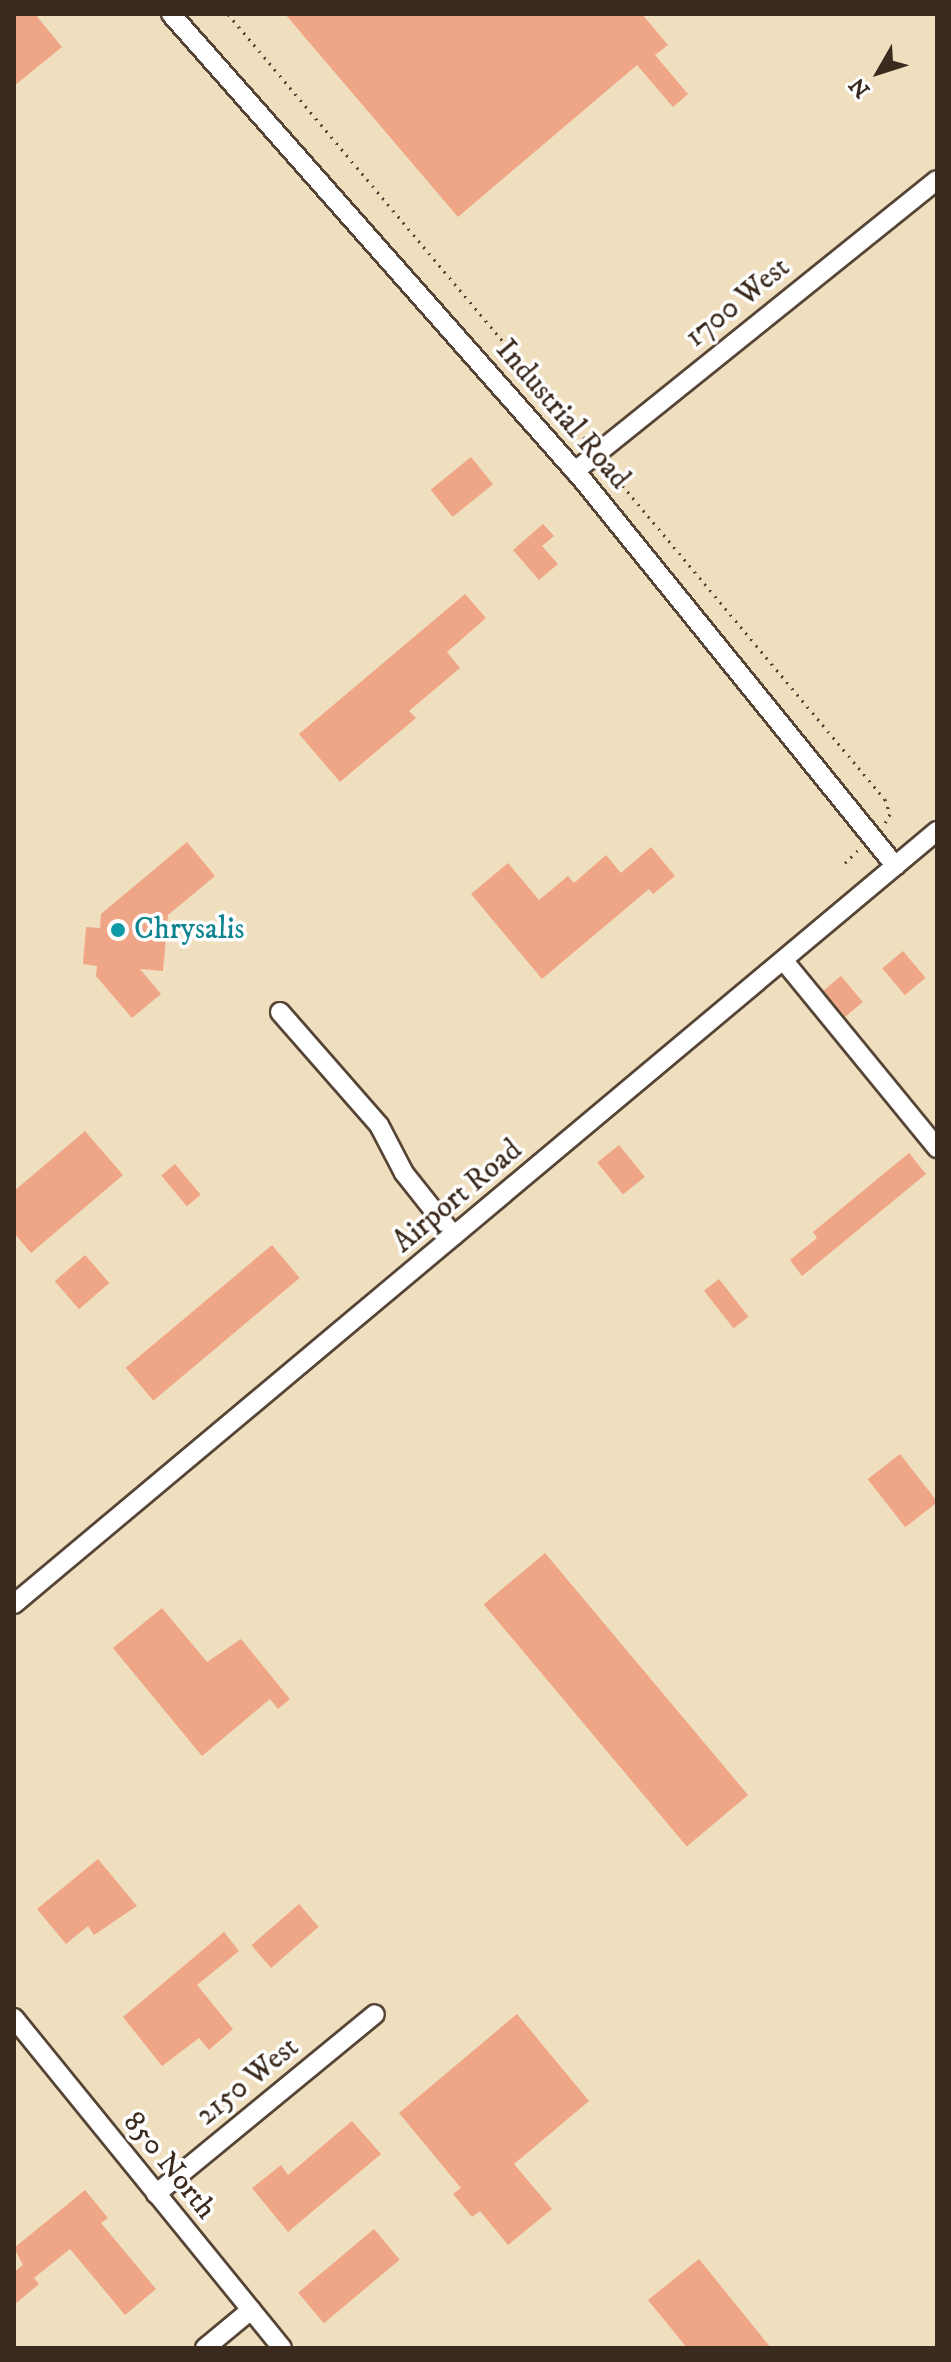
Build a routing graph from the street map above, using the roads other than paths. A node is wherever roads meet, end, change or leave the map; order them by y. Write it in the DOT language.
graph roads {
  1 [pos="171,14"];
  2 [pos="937,180"];
  3 [pos="575,471"];
  4 [pos="937,831"];
  5 [pos="895,866"];
  6 [pos="784,961"];
  7 [pos="280,1012"];
  8 [pos="937,1148"];
  9 [pos="454,1236"];
  10 [pos="14,1604"];
  11 [pos="375,2014"];
  12 [pos="14,2018"];
  13 [pos="156,2194"];
  14 [pos="251,2310"];
  15 [pos="205,2348"];
  16 [pos="282,2348"];
  1 -- 3 [label="street, Industrial Road"];
  2 -- 3 [label="street, 1700 West"];
  3 -- 5 [label="street, Industrial Road"];
  4 -- 5 [label="street, Airport Road"];
  5 -- 6 [label="street, Airport Road"];
  6 -- 8 [label="street"];
  6 -- 9 [label="street, Airport Road"];
  7 -- 9 [label="street"];
  9 -- 10 [label="street, Airport Road"];
  11 -- 13 [label="street, 2150 West"];
  12 -- 13 [label="street, 850 North"];
  13 -- 14 [label="street, 850 North"];
  14 -- 15 [label="street"];
  14 -- 16 [label="street, 850 North"];
}
